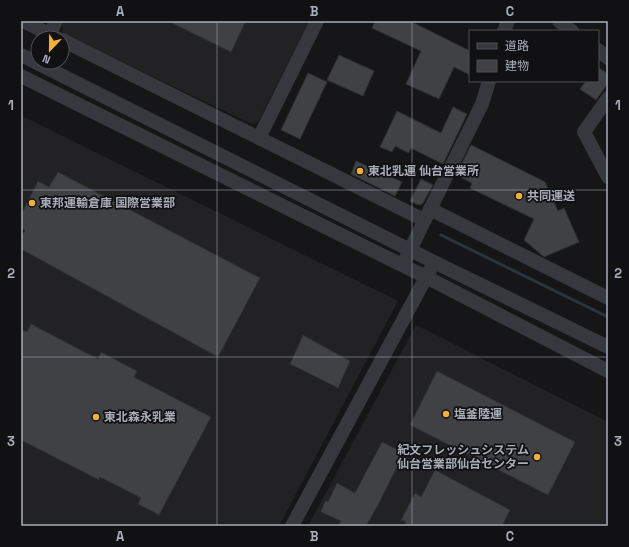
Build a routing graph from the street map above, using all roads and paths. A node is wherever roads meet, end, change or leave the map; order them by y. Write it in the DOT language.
graph roads {
  1 [pos="23,21"];
  2 [pos="317,21"];
  3 [pos="559,21"];
  4 [pos="39,30"];
  5 [pos="571,30"];
  6 [pos="70,46"];
  7 [pos="599,51"];
  8 [pos="608,58"];
  9 [pos="30,68"];
  10 [pos="57,70"];
  11 [pos="23,77"];
  12 [pos="489,82"];
  13 [pos="608,98"];
  14 [pos="259,138"];
  15 [pos="608,177"];
  16 [pos="427,215"];
  17 [pos="410,250"];
  18 [pos="434,262"];
  19 [pos="402,266"];
  20 [pos="426,277"];
  21 [pos="608,298"];
  22 [pos="608,347"];
  23 [pos="608,371"];
  24 [pos="292,526"];
  1 -- 4 [label="street"];
  2 -- 14 [label="street"];
  3 -- 5 [label="street"];
  6 -- 14 [label="street"];
  7 -- 8 [label="street"];
  9 -- 11 [label="street"];
  10 -- 17 [label="street"];
  11 -- 19 [label="street"];
  12 -- 16 [label="street"];
  13 -- 15 [label="street"];
  14 -- 16 [label="street"];
  16 -- 17 [label="street"];
  16 -- 21 [label="street"];
  17 -- 18 [label="street"];
  17 -- 19 [label="street"];
  18 -- 20 [label="street"];
  18 -- 22 [label="street"];
  19 -- 20 [label="street"];
  20 -- 23 [label="street"];
  20 -- 24 [label="street"];
}
